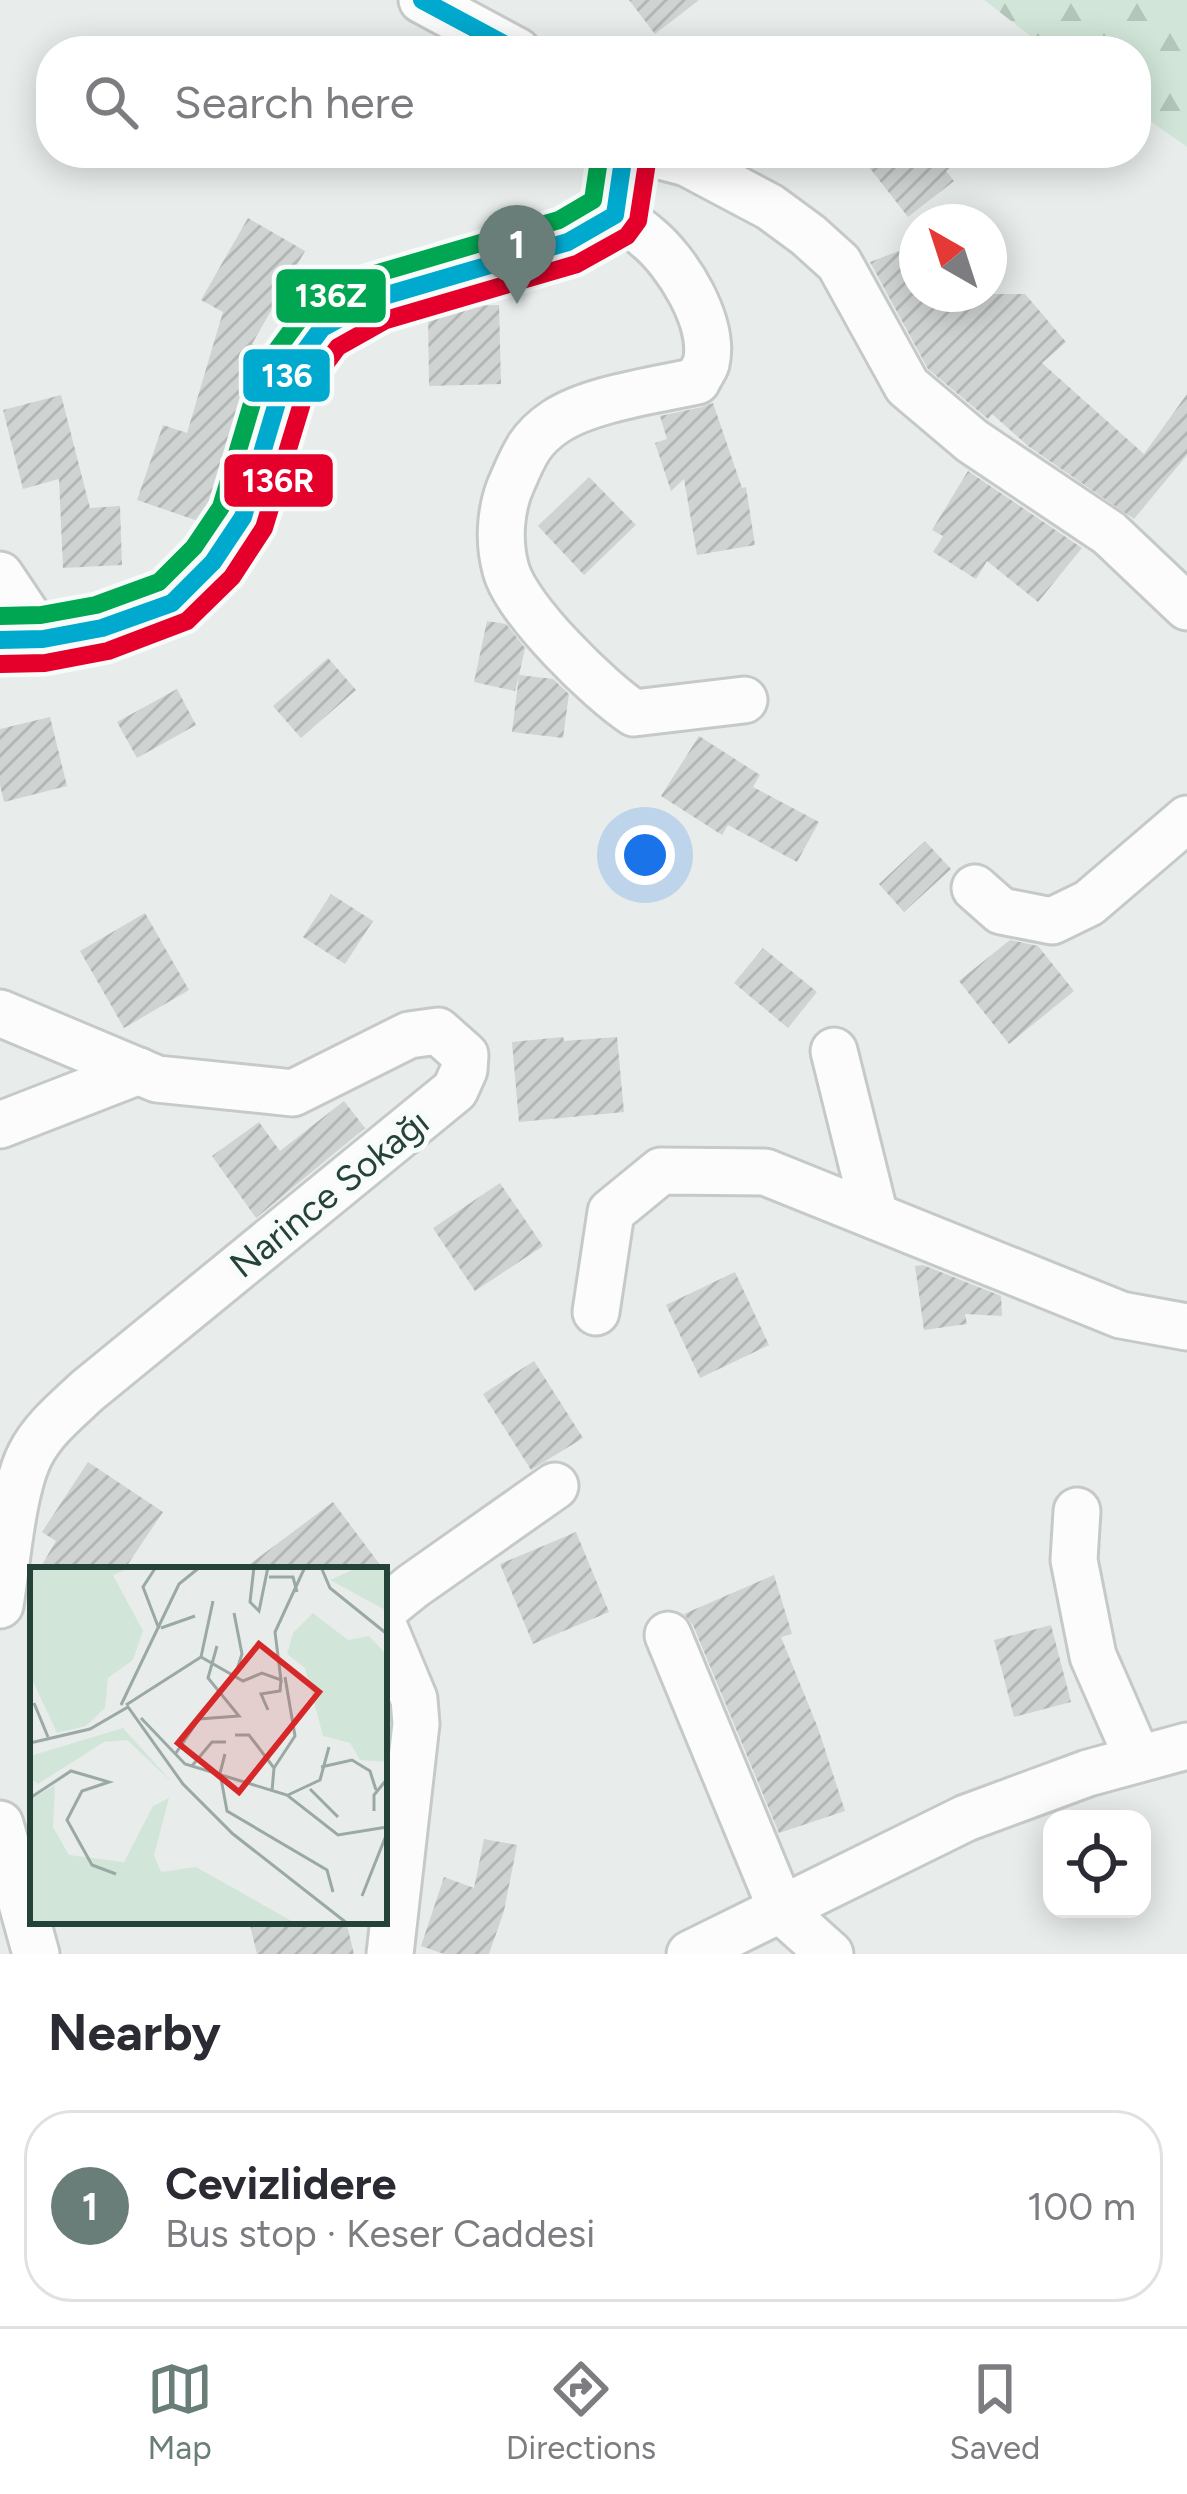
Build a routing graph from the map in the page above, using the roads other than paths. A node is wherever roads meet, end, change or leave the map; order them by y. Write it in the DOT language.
graph roads {
  1 [pos="422,0"];
  2 [pos="489,36"];
  3 [pos="622,168"];
  4 [pos="696,168"];
  5 [pos="615,215"];
  6 [pos="0,575"];
  7 [pos="1187,607"];
  8 [pos="21,639"];
  9 [pos="744,700"];
  10 [pos="1187,818"];
  11 [pos="975,889"];
  12 [pos="0,1012"];
  13 [pos="834,1051"];
  14 [pos="139,1071"];
  15 [pos="0,1125"];
  16 [pos="875,1216"];
  17 [pos="596,1312"];
  18 [pos="1187,1327"];
  19 [pos="555,1486"];
  20 [pos="1077,1511"];
  21 [pos="0,1605"];
  22 [pos="387,1607"];
  23 [pos="387,1634"];
  24 [pos="668,1635"];
  25 [pos="1187,1746"];
  26 [pos="1138,1759"];
  27 [pos="0,1824"];
  28 [pos="782,1911"];
  29 [pos="36,1954"];
  30 [pos="390,1954"];
  31 [pos="690,1954"];
  32 [pos="830,1954"];
  1 -- 2 [label="street"];
  3 -- 5 [label="street"];
  4 -- 7 [label="street"];
  5 -- 8 [label="street"];
  5 -- 9 [label="street"];
  6 -- 8 [label="street"];
  10 -- 11 [label="street"];
  12 -- 14 [label="street, Narince Sokağı"];
  13 -- 16 [label="street"];
  14 -- 15 [label="street"];
  14 -- 21 [label="street, Narince Sokağı"];
  16 -- 17 [label="street"];
  16 -- 18 [label="street"];
  19 -- 22 [label="street"];
  20 -- 26 [label="street"];
  23 -- 30 [label="street"];
  24 -- 28 [label="street"];
  25 -- 26 [label="street"];
  26 -- 28 [label="street"];
  27 -- 29 [label="street"];
  28 -- 31 [label="street"];
  28 -- 32 [label="street"];
}
